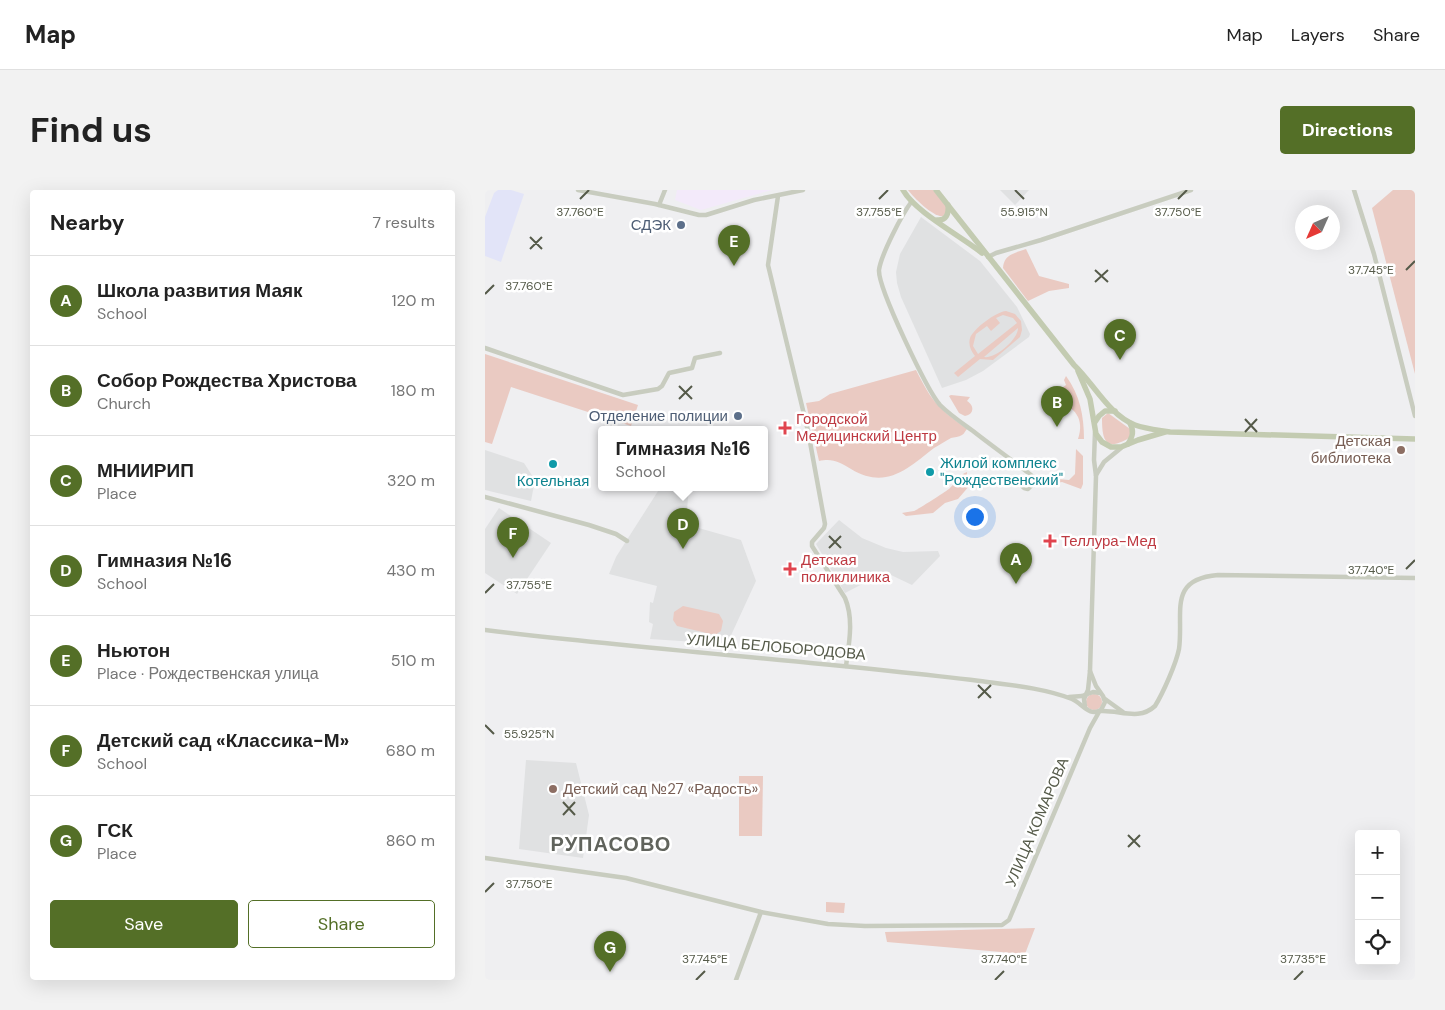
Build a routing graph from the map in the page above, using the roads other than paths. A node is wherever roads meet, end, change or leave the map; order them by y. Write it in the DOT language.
graph roads {
  1 [pos="578,190"];
  2 [pos="665,190"];
  3 [pos="803,190"];
  4 [pos="903,190"];
  5 [pos="936,190"];
  6 [pos="1191,190"];
  7 [pos="1354,190"];
  8 [pos="778,196"];
  9 [pos="912,201"];
  10 [pos="659,205"];
  11 [pos="948,205"];
  12 [pos="935,219"];
  13 [pos="988,257"];
  14 [pos="485,348"];
  15 [pos="720,353"];
  16 [pos="1075,366"];
  17 [pos="1115,411"];
  18 [pos="1415,416"];
  19 [pos="1130,423"];
  20 [pos="1095,427"];
  21 [pos="1170,432"];
  22 [pos="1415,439"];
  23 [pos="1127,444"];
  24 [pos="1121,447"];
  25 [pos="1096,476"];
  26 [pos="1018,482"];
  27 [pos="485,497"];
  28 [pos="627,541"];
  29 [pos="1415,578"];
  30 [pos="485,630"];
  31 [pos="846,666"];
  32 [pos="1091,671"];
  33 [pos="1087,695"];
  34 [pos="1063,696"];
  35 [pos="1102,696"];
  36 [pos="1087,709"];
  37 [pos="1099,712"];
  38 [pos="1126,714"];
  39 [pos="1090,728"];
  40 [pos="485,858"];
  41 [pos="761,912"];
  42 [pos="736,980"];
  1 -- 10 [label="street"];
  2 -- 10 [label="street"];
  3 -- 8 [label="street"];
  4 -- 9 [label="main road"];
  5 -- 11 [label="main road"];
  6 -- 13 [label="street"];
  7 -- 18 [label="street"];
  8 -- 10 [label="street"];
  8 -- 31 [label="street"];
  9 -- 12 [label="main road"];
  9 -- 26 [label="street"];
  11 -- 12 [label="main road"];
  11 -- 13 [label="main road"];
  12 -- 13 [label="main road"];
  13 -- 16 [label="main road"];
  14 -- 15 [label="street"];
  16 -- 17 [label="main road"];
  16 -- 20 [label="main road"];
  17 -- 19 [label="main road"];
  17 -- 20 [label="main road"];
  19 -- 21 [label="main road"];
  19 -- 23 [label="main road"];
  20 -- 24 [label="main road"];
  20 -- 25 [label="street"];
  21 -- 22 [label="main road"];
  21 -- 23 [label="main road"];
  23 -- 24 [label="main road"];
  24 -- 25 [label="street"];
  25 -- 32 [label="street"];
  27 -- 28 [label="street"];
  29 -- 38 [label="street"];
  30 -- 31 [label="street, УЛИЦА БЕЛОБОРОДОВА"];
  31 -- 34 [label="street, УЛИЦА БЕЛОБОРОДОВА"];
  32 -- 33 [label="street"];
  32 -- 35 [label="street"];
  33 -- 34 [label="street, УЛИЦА БЕЛОБОРОДОВА"];
  33 -- 35 [label="street"];
  33 -- 36 [label="street"];
  34 -- 36 [label="street, УЛИЦА БЕЛОБОРОДОВА"];
  35 -- 37 [label="street"];
  35 -- 38 [label="street"];
  36 -- 37 [label="street"];
  36 -- 39 [label="street, УЛИЦА КОМАРОВА"];
  37 -- 38 [label="street"];
  37 -- 39 [label="street, УЛИЦА КОМАРОВА"];
  39 -- 41 [label="street, УЛИЦА КОМАРОВА"];
  40 -- 41 [label="street"];
  41 -- 42 [label="street"];
}
